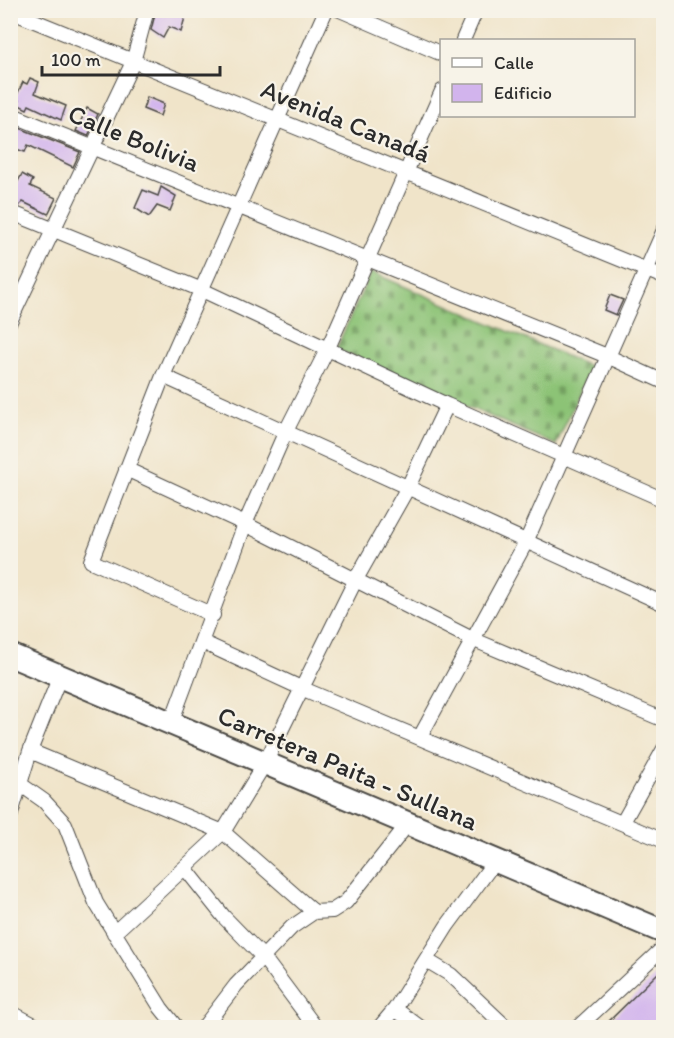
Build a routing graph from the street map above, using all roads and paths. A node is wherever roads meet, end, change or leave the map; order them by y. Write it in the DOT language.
graph roads {
  1 [pos="147,10"];
  2 [pos="326,10"];
  3 [pos="340,10"];
  4 [pos="476,10"];
  5 [pos="10,11"];
  6 [pos="463,39"];
  7 [pos="440,54"];
  8 [pos="133,62"];
  9 [pos="440,93"];
  10 [pos="10,114"];
  11 [pos="277,120"];
  12 [pos="94,148"];
  13 [pos="407,171"];
  14 [pos="239,208"];
  15 [pos="10,212"];
  16 [pos="55,229"];
  17 [pos="663,230"];
  18 [pos="365,260"];
  19 [pos="646,269"];
  20 [pos="663,277"];
  21 [pos="202,290"];
  22 [pos="10,321"];
  23 [pos="328,348"];
  24 [pos="607,356"];
  25 [pos="163,376"];
  26 [pos="663,382"];
  27 [pos="447,405"];
  28 [pos="285,433"];
  29 [pos="564,456"];
  30 [pos="126,469"];
  31 [pos="407,489"];
  32 [pos="663,500"];
  33 [pos="245,524"];
  34 [pos="526,542"];
  35 [pos="355,581"];
  36 [pos="663,604"];
  37 [pos="213,615"];
  38 [pos="472,639"];
  39 [pos="202,642"];
  40 [pos="10,655"];
  41 [pos="60,676"];
  42 [pos="302,688"];
  43 [pos="663,720"];
  44 [pos="171,723"];
  45 [pos="420,737"];
  46 [pos="663,749"];
  47 [pos="30,751"];
  48 [pos="265,764"];
  49 [pos="16,779"];
  50 [pos="10,817"];
  51 [pos="623,822"];
  52 [pos="407,825"];
  53 [pos="223,832"];
  54 [pos="663,841"];
  55 [pos="495,861"];
  56 [pos="185,868"];
  57 [pos="314,912"];
  58 [pos="663,932"];
  59 [pos="114,933"];
  60 [pos="663,947"];
  61 [pos="263,957"];
  62 [pos="426,960"];
  63 [pos="395,1009"];
  64 [pos="10,1012"];
  65 [pos="174,1025"];
  66 [pos="40,1028"];
  67 [pos="203,1028"];
  68 [pos="316,1028"];
  69 [pos="379,1028"];
  70 [pos="421,1028"];
  71 [pos="507,1028"];
  72 [pos="577,1028"];
  1 -- 8 [label="street"];
  2 -- 11 [label="street"];
  3 -- 7 [label="street"];
  4 -- 6 [label="street"];
  5 -- 8 [label="street, Avenida Canadá"];
  8 -- 11 [label="street, Avenida Canadá"];
  8 -- 12 [label="street"];
  9 -- 13 [label="street"];
  10 -- 12 [label="street, Calle Bolivia"];
  11 -- 13 [label="street, Avenida Canadá"];
  11 -- 14 [label="street"];
  12 -- 14 [label="street, Calle Bolivia"];
  12 -- 16 [label="street"];
  13 -- 18 [label="street"];
  13 -- 19 [label="street, Avenida Canadá"];
  14 -- 18 [label="street, Calle Bolivia"];
  14 -- 21 [label="street"];
  15 -- 16 [label="street"];
  16 -- 21 [label="street"];
  16 -- 22 [label="street"];
  17 -- 19 [label="street"];
  18 -- 23 [label="street"];
  18 -- 24 [label="street, Calle Bolivia"];
  19 -- 20 [label="street, Avenida Canadá"];
  19 -- 24 [label="street"];
  21 -- 23 [label="street"];
  21 -- 25 [label="street"];
  23 -- 27 [label="street"];
  23 -- 28 [label="street"];
  24 -- 26 [label="street, Calle Bolivia"];
  24 -- 29 [label="street"];
  25 -- 28 [label="street"];
  25 -- 30 [label="street"];
  27 -- 29 [label="street"];
  27 -- 31 [label="street"];
  28 -- 31 [label="street"];
  28 -- 33 [label="street"];
  29 -- 32 [label="street"];
  29 -- 34 [label="street"];
  30 -- 33 [label="street"];
  30 -- 37 [label="street"];
  31 -- 34 [label="street"];
  31 -- 35 [label="street"];
  33 -- 35 [label="street"];
  33 -- 37 [label="street"];
  34 -- 36 [label="street"];
  34 -- 38 [label="street"];
  35 -- 38 [label="street"];
  35 -- 42 [label="street"];
  37 -- 39 [label="street"];
  38 -- 43 [label="street"];
  38 -- 45 [label="street"];
  39 -- 42 [label="street"];
  39 -- 44 [label="street"];
  40 -- 41 [label="main road, Carretera Paita - Sullana"];
  41 -- 44 [label="main road, Carretera Paita - Sullana"];
  41 -- 47 [label="street"];
  42 -- 45 [label="street"];
  42 -- 48 [label="street"];
  44 -- 48 [label="main road, Carretera Paita - Sullana"];
  45 -- 51 [label="street"];
  46 -- 51 [label="street"];
  47 -- 49 [label="street"];
  47 -- 53 [label="street"];
  48 -- 52 [label="main road, Carretera Paita - Sullana"];
  48 -- 53 [label="street"];
  49 -- 50 [label="street"];
  49 -- 59 [label="street"];
  51 -- 54 [label="street"];
  52 -- 55 [label="main road, Carretera Paita - Sullana"];
  52 -- 57 [label="street"];
  53 -- 56 [label="street"];
  53 -- 57 [label="street"];
  55 -- 58 [label="main road, Carretera Paita - Sullana"];
  55 -- 62 [label="street"];
  56 -- 59 [label="street"];
  56 -- 61 [label="street"];
  57 -- 61 [label="street"];
  59 -- 65 [label="street"];
  60 -- 72 [label="street"];
  61 -- 67 [label="street"];
  61 -- 68 [label="street"];
  62 -- 63 [label="street"];
  62 -- 71 [label="street"];
  63 -- 69 [label="street"];
  63 -- 70 [label="street"];
  64 -- 66 [label="street"];
}
